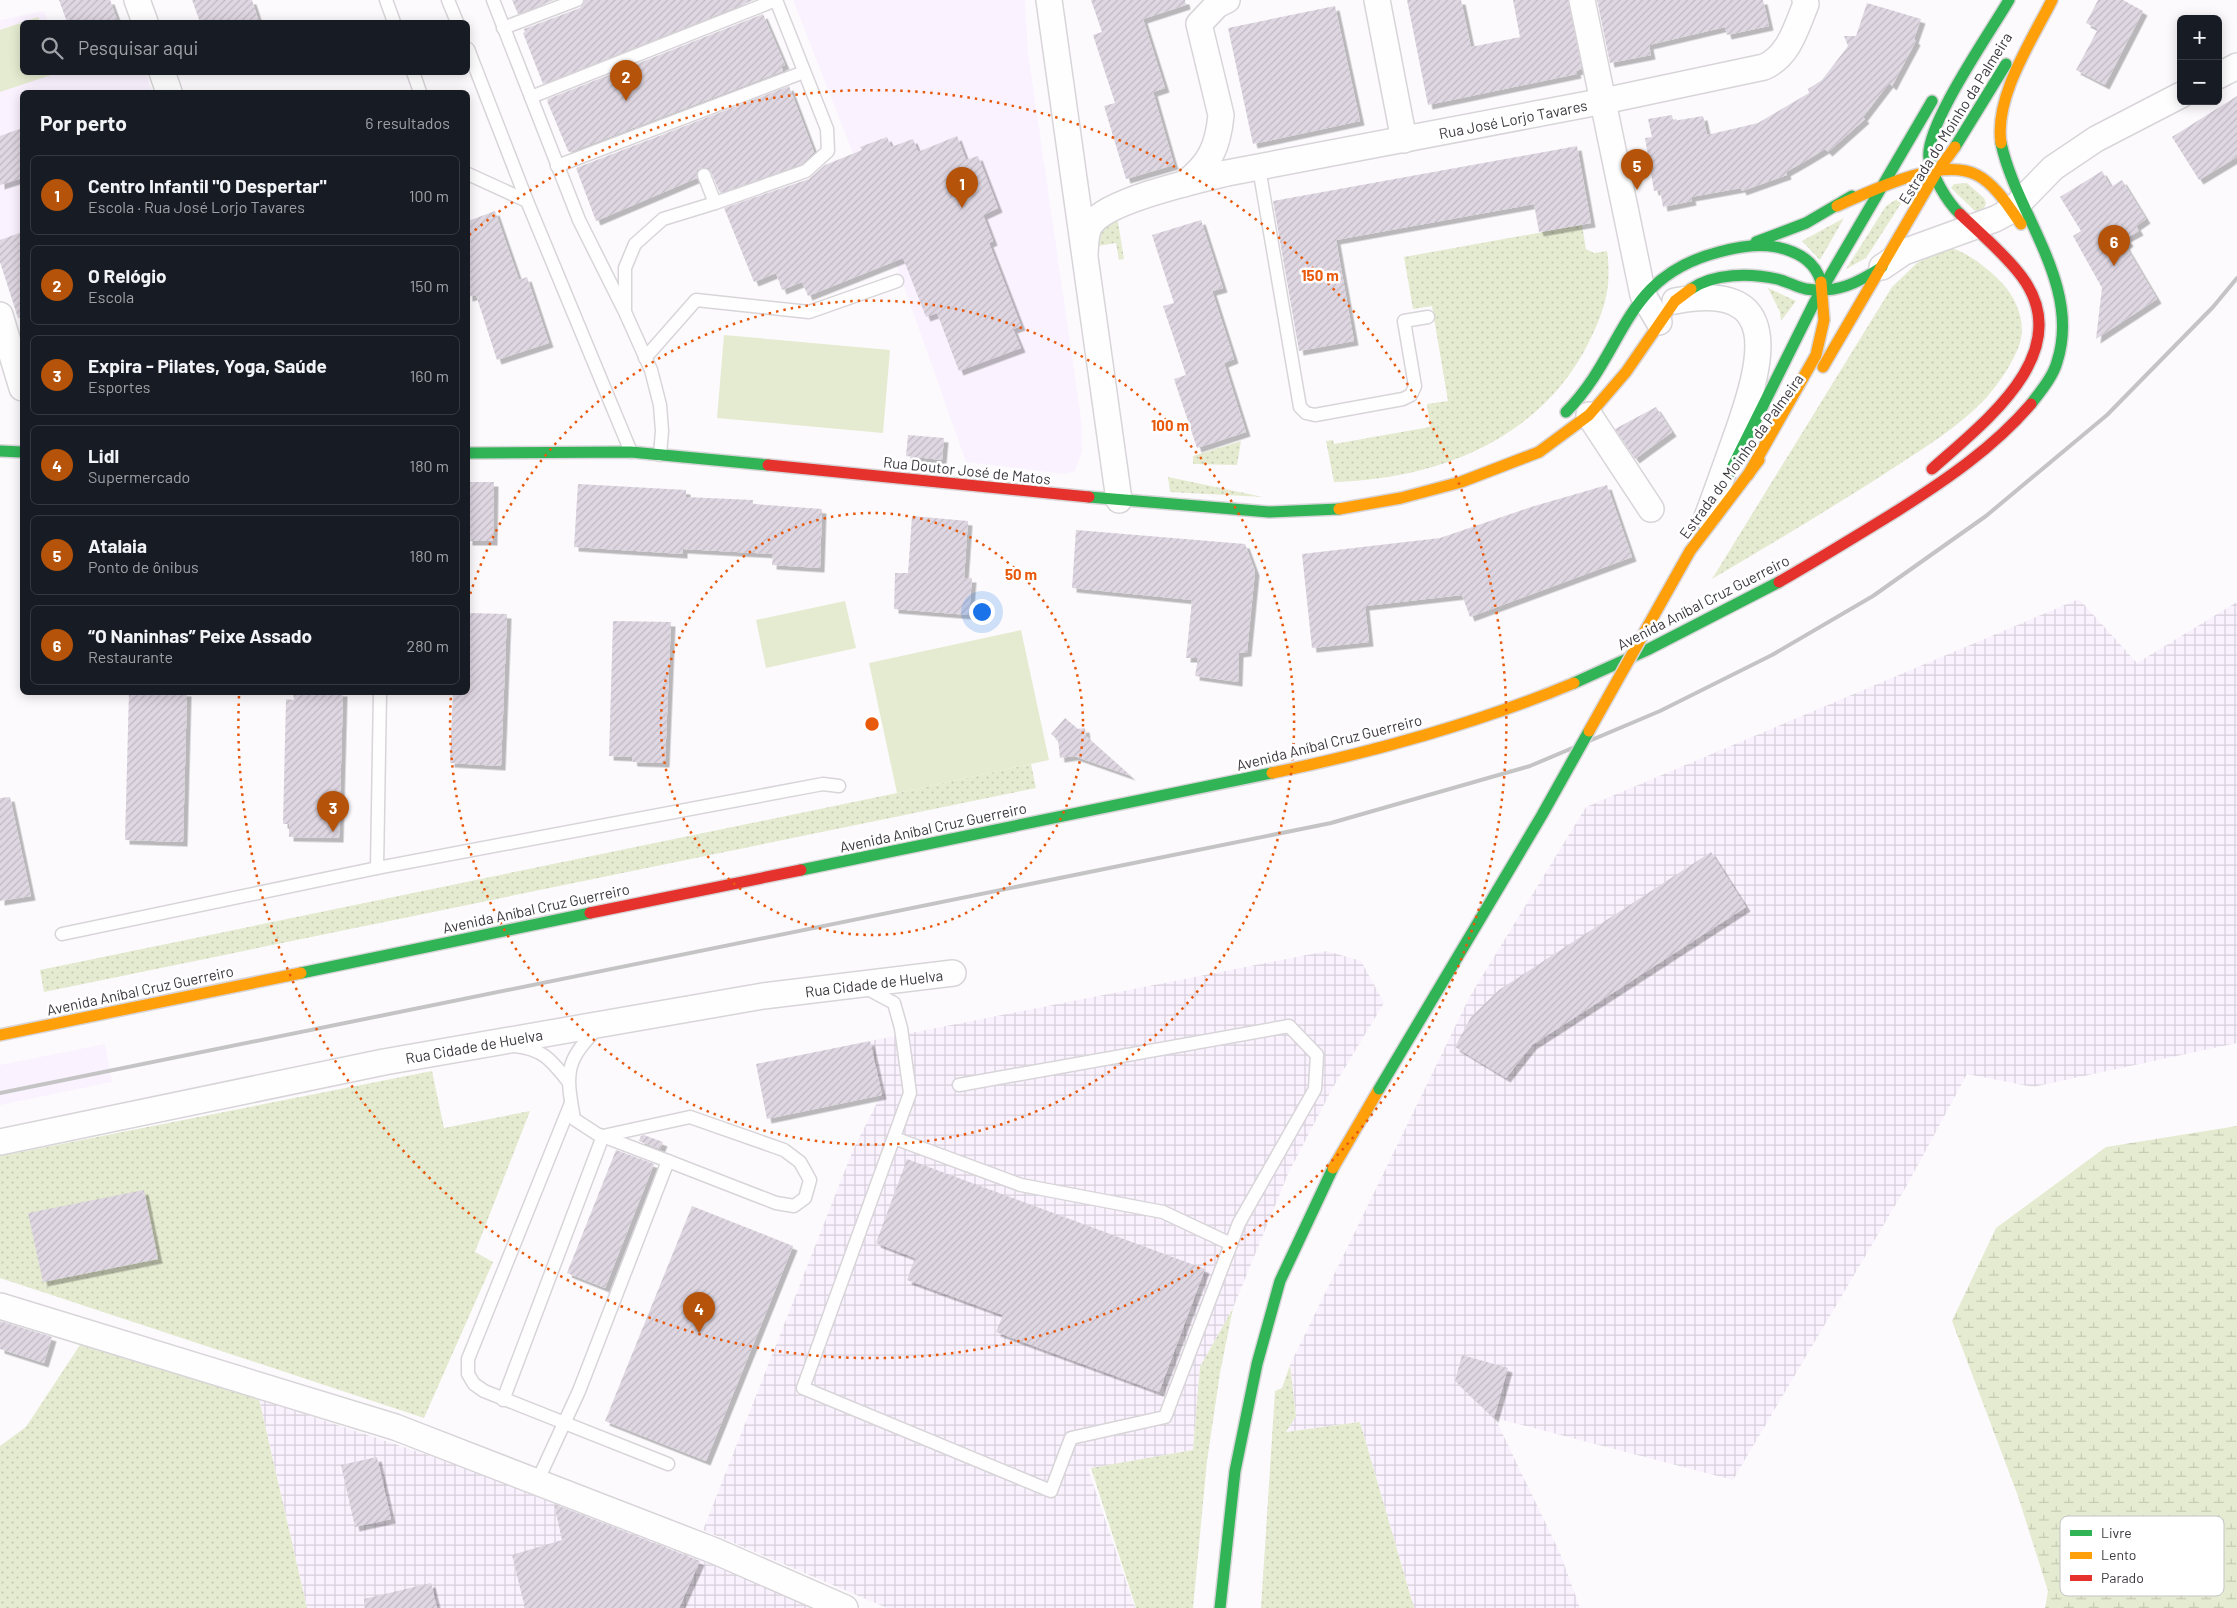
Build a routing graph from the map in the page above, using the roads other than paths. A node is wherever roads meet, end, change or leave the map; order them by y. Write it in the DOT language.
graph roads {
  1 [pos="138,0"];
  2 [pos="386,0"];
  3 [pos="448,0"];
  4 [pos="493,0"];
  5 [pos="577,0"];
  6 [pos="776,0"];
  7 [pos="1049,0"];
  8 [pos="1191,0"];
  9 [pos="1227,0"];
  10 [pos="1378,0"];
  11 [pos="1582,0"];
  12 [pos="2009,0"];
  13 [pos="2045,0"];
  14 [pos="2052,0"];
  15 [pos="1809,1"];
  16 [pos="144,20"];
  17 [pos="393,20"];
  18 [pos="456,20"];
  19 [pos="1199,24"];
  20 [pos="503,28"];
  21 [pos="470,54"];
  22 [pos="2237,66"];
  23 [pos="804,72"];
  24 [pos="2222,74"];
  25 [pos="163,75"];
  26 [pos="414,75"];
  27 [pos="168,90"];
  28 [pos="419,90"];
  29 [pos="1936,94"];
  30 [pos="531,97"];
  31 [pos="2177,97"];
  32 [pos="1604,101"];
  33 [pos="1221,115"];
  34 [pos="1921,119"];
  35 [pos="2096,139"];
  36 [pos="1404,140"];
  37 [pos="558,166"];
  38 [pos="1258,168"];
  39 [pos="1074,169"];
  40 [pos="1936,173"];
  41 [pos="1976,174"];
  42 [pos="470,175"];
  43 [pos="704,175"];
  44 [pos="2013,178"];
  45 [pos="1184,184"];
  46 [pos="1880,188"];
  47 [pos="527,202"];
  48 [pos="715,203"];
  49 [pos="1119,205"];
  50 [pos="1837,206"];
  51 [pos="2017,206"];
  52 [pos="1972,227"];
  53 [pos="1715,251"];
  54 [pos="1085,254"];
  55 [pos="1882,267"];
  56 [pos="897,281"];
  57 [pos="1822,289"];
  58 [pos="1644,295"];
  59 [pos="1675,301"];
  60 [pos="625,312"];
  61 [pos="0,315"];
  62 [pos="1428,317"];
  63 [pos="1659,322"];
  64 [pos="646,358"];
  65 [pos="20,381"];
  66 [pos="1589,415"];
  67 [pos="1559,419"];
  68 [pos="1537,439"];
  69 [pos="0,451"];
  70 [pos="20,452"];
  71 [pos="631,452"];
  72 [pos="470,453"];
  73 [pos="660,455"];
  74 [pos="1926,474"];
  75 [pos="1748,475"];
  76 [pos="1461,482"];
  77 [pos="1905,493"];
  78 [pos="1120,500"];
  79 [pos="1651,509"];
  80 [pos="1707,517"];
  81 [pos="1839,548"];
  82 [pos="1690,551"];
  83 [pos="380,695"];
  84 [pos="839,786"];
  85 [pos="377,868"];
  86 [pos="62,934"];
  87 [pos="953,973"];
  88 [pos="860,984"];
  89 [pos="602,1024"];
  90 [pos="0,1034"];
  91 [pos="488,1044"];
  92 [pos="568,1081"];
  93 [pos="959,1085"];
  94 [pos="571,1102"];
  95 [pos="603,1136"];
  96 [pos="894,1138"];
  97 [pos="0,1142"];
  98 [pos="668,1161"];
  99 [pos="1231,1244"];
  100 [pos="0,1306"];
  101 [pos="503,1400"];
  102 [pos="565,1422"];
  103 [pos="668,1464"];
  104 [pos="537,1482"];
  105 [pos="845,1608"];
  106 [pos="1220,1608"];
  1 -- 16 [label="street"];
  2 -- 17 [label="lane"];
  3 -- 18 [label="lane"];
  4 -- 20 [label="lane"];
  5 -- 20 [label="lane"];
  6 -- 23 [label="lane"];
  6 -- 30 [label="lane"];
  7 -- 39 [label="street"];
  8 -- 19 [label="street, Rua José Lorjo Tavares"];
  9 -- 19 [label="street"];
  10 -- 36 [label="street"];
  11 -- 32 [label="street"];
  12 -- 40 [label="street"];
  13 -- 40 [label="street, Estrada do Moinho da Palmeira"];
  14 -- 44 [label="street"];
  15 -- 32 [label="street, Rua José Lorjo Tavares"];
  19 -- 33 [label="street, Rua José Lorjo Tavares"];
  20 -- 30 [label="lane"];
  21 -- 47 [label="lane"];
  22 -- 24 [label="street"];
  23 -- 37 [label="lane"];
  23 -- 48 [label="lane"];
  25 -- 27 [label="street"];
  26 -- 28 [label="lane"];
  29 -- 34 [label="street, Estrada do Moinho da Palmeira"];
  30 -- 37 [label="lane"];
  31 -- 35 [label="street"];
  32 -- 36 [label="street, Rua José Lorjo Tavares"];
  32 -- 58 [label="street"];
  33 -- 38 [label="street"];
  33 -- 45 [label="street, Rua José Lorjo Tavares"];
  34 -- 46 [label="street, Estrada do Moinho da Palmeira"];
  34 -- 50 [label="street"];
  35 -- 44 [label="street"];
  35 -- 51 [label="street"];
  36 -- 38 [label="street, Rua José Lorjo Tavares"];
  37 -- 60 [label="lane"];
  38 -- 45 [label="street, Rua José Lorjo Tavares"];
  38 -- 62 [label="lane"];
  39 -- 49 [label="street"];
  39 -- 54 [label="street"];
  40 -- 41 [label="street"];
  40 -- 46 [label="street"];
  40 -- 52 [label="street"];
  40 -- 55 [label="street, Estrada do Moinho da Palmeira"];
  41 -- 44 [label="street"];
  41 -- 51 [label="street"];
  42 -- 47 [label="lane"];
  43 -- 48 [label="lane"];
  44 -- 51 [label="street"];
  45 -- 49 [label="street, Rua José Lorjo Tavares"];
  46 -- 50 [label="street"];
  46 -- 57 [label="street, Estrada do Moinho da Palmeira"];
  47 -- 71 [label="lane"];
  48 -- 60 [label="lane"];
  49 -- 54 [label="street, Rua José Lorjo Tavares"];
  50 -- 53 [label="street"];
  51 -- 52 [label="street"];
  51 -- 81 [label="street"];
  52 -- 55 [label="street"];
  52 -- 74 [label="street"];
  53 -- 57 [label="street"];
  53 -- 58 [label="street"];
  54 -- 78 [label="street"];
  55 -- 57 [label="street"];
  55 -- 75 [label="street, Estrada do Moinho da Palmeira"];
  56 -- 64 [label="lane"];
  57 -- 59 [label="street"];
  57 -- 75 [label="street"];
  57 -- 80 [label="street, Estrada do Moinho da Palmeira"];
  58 -- 63 [label="street"];
  58 -- 67 [label="street"];
  59 -- 63 [label="street"];
  59 -- 80 [label="street"];
  60 -- 64 [label="lane"];
  61 -- 65 [label="street"];
  63 -- 66 [label="street"];
  64 -- 73 [label="lane"];
  66 -- 76 [label="street"];
  66 -- 79 [label="street"];
  68 -- 76 [label="street"];
  69 -- 70 [label="street"];
  71 -- 72 [label="street, Rua Doutor José de Matos"];
  71 -- 73 [label="street, Rua Doutor José de Matos"];
  73 -- 78 [label="street, Rua Doutor José de Matos"];
  75 -- 82 [label="street, Estrada do Moinho da Palmeira"];
  76 -- 78 [label="street, Rua Doutor José de Matos"];
  77 -- 81 [label="street"];
  80 -- 82 [label="street, Estrada do Moinho da Palmeira"];
  81 -- 90 [label="street, Avenida Aníbal Cruz Guerreiro"];
  82 -- 106 [label="street, bridge"];
  83 -- 85 [label="lane"];
  84 -- 85 [label="lane"];
  85 -- 86 [label="lane"];
  87 -- 88 [label="street, Rua Cidade de Huelva"];
  88 -- 89 [label="street, Rua Cidade de Huelva"];
  88 -- 96 [label="lane"];
  89 -- 91 [label="street, Rua Cidade de Huelva"];
  89 -- 92 [label="lane"];
  91 -- 92 [label="lane"];
  91 -- 97 [label="street, Rua Cidade de Huelva"];
  92 -- 94 [label="lane"];
  93 -- 99 [label="lane"];
  94 -- 95 [label="lane"];
  94 -- 101 [label="lane"];
  95 -- 98 [label="lane"];
  95 -- 98 [label="lane"];
  95 -- 101 [label="lane"];
  96 -- 99 [label="lane"];
  96 -- 99 [label="lane"];
  98 -- 102 [label="lane"];
  100 -- 104 [label="street"];
  101 -- 102 [label="lane"];
  102 -- 103 [label="lane"];
  102 -- 104 [label="lane"];
  104 -- 105 [label="street"];
}
